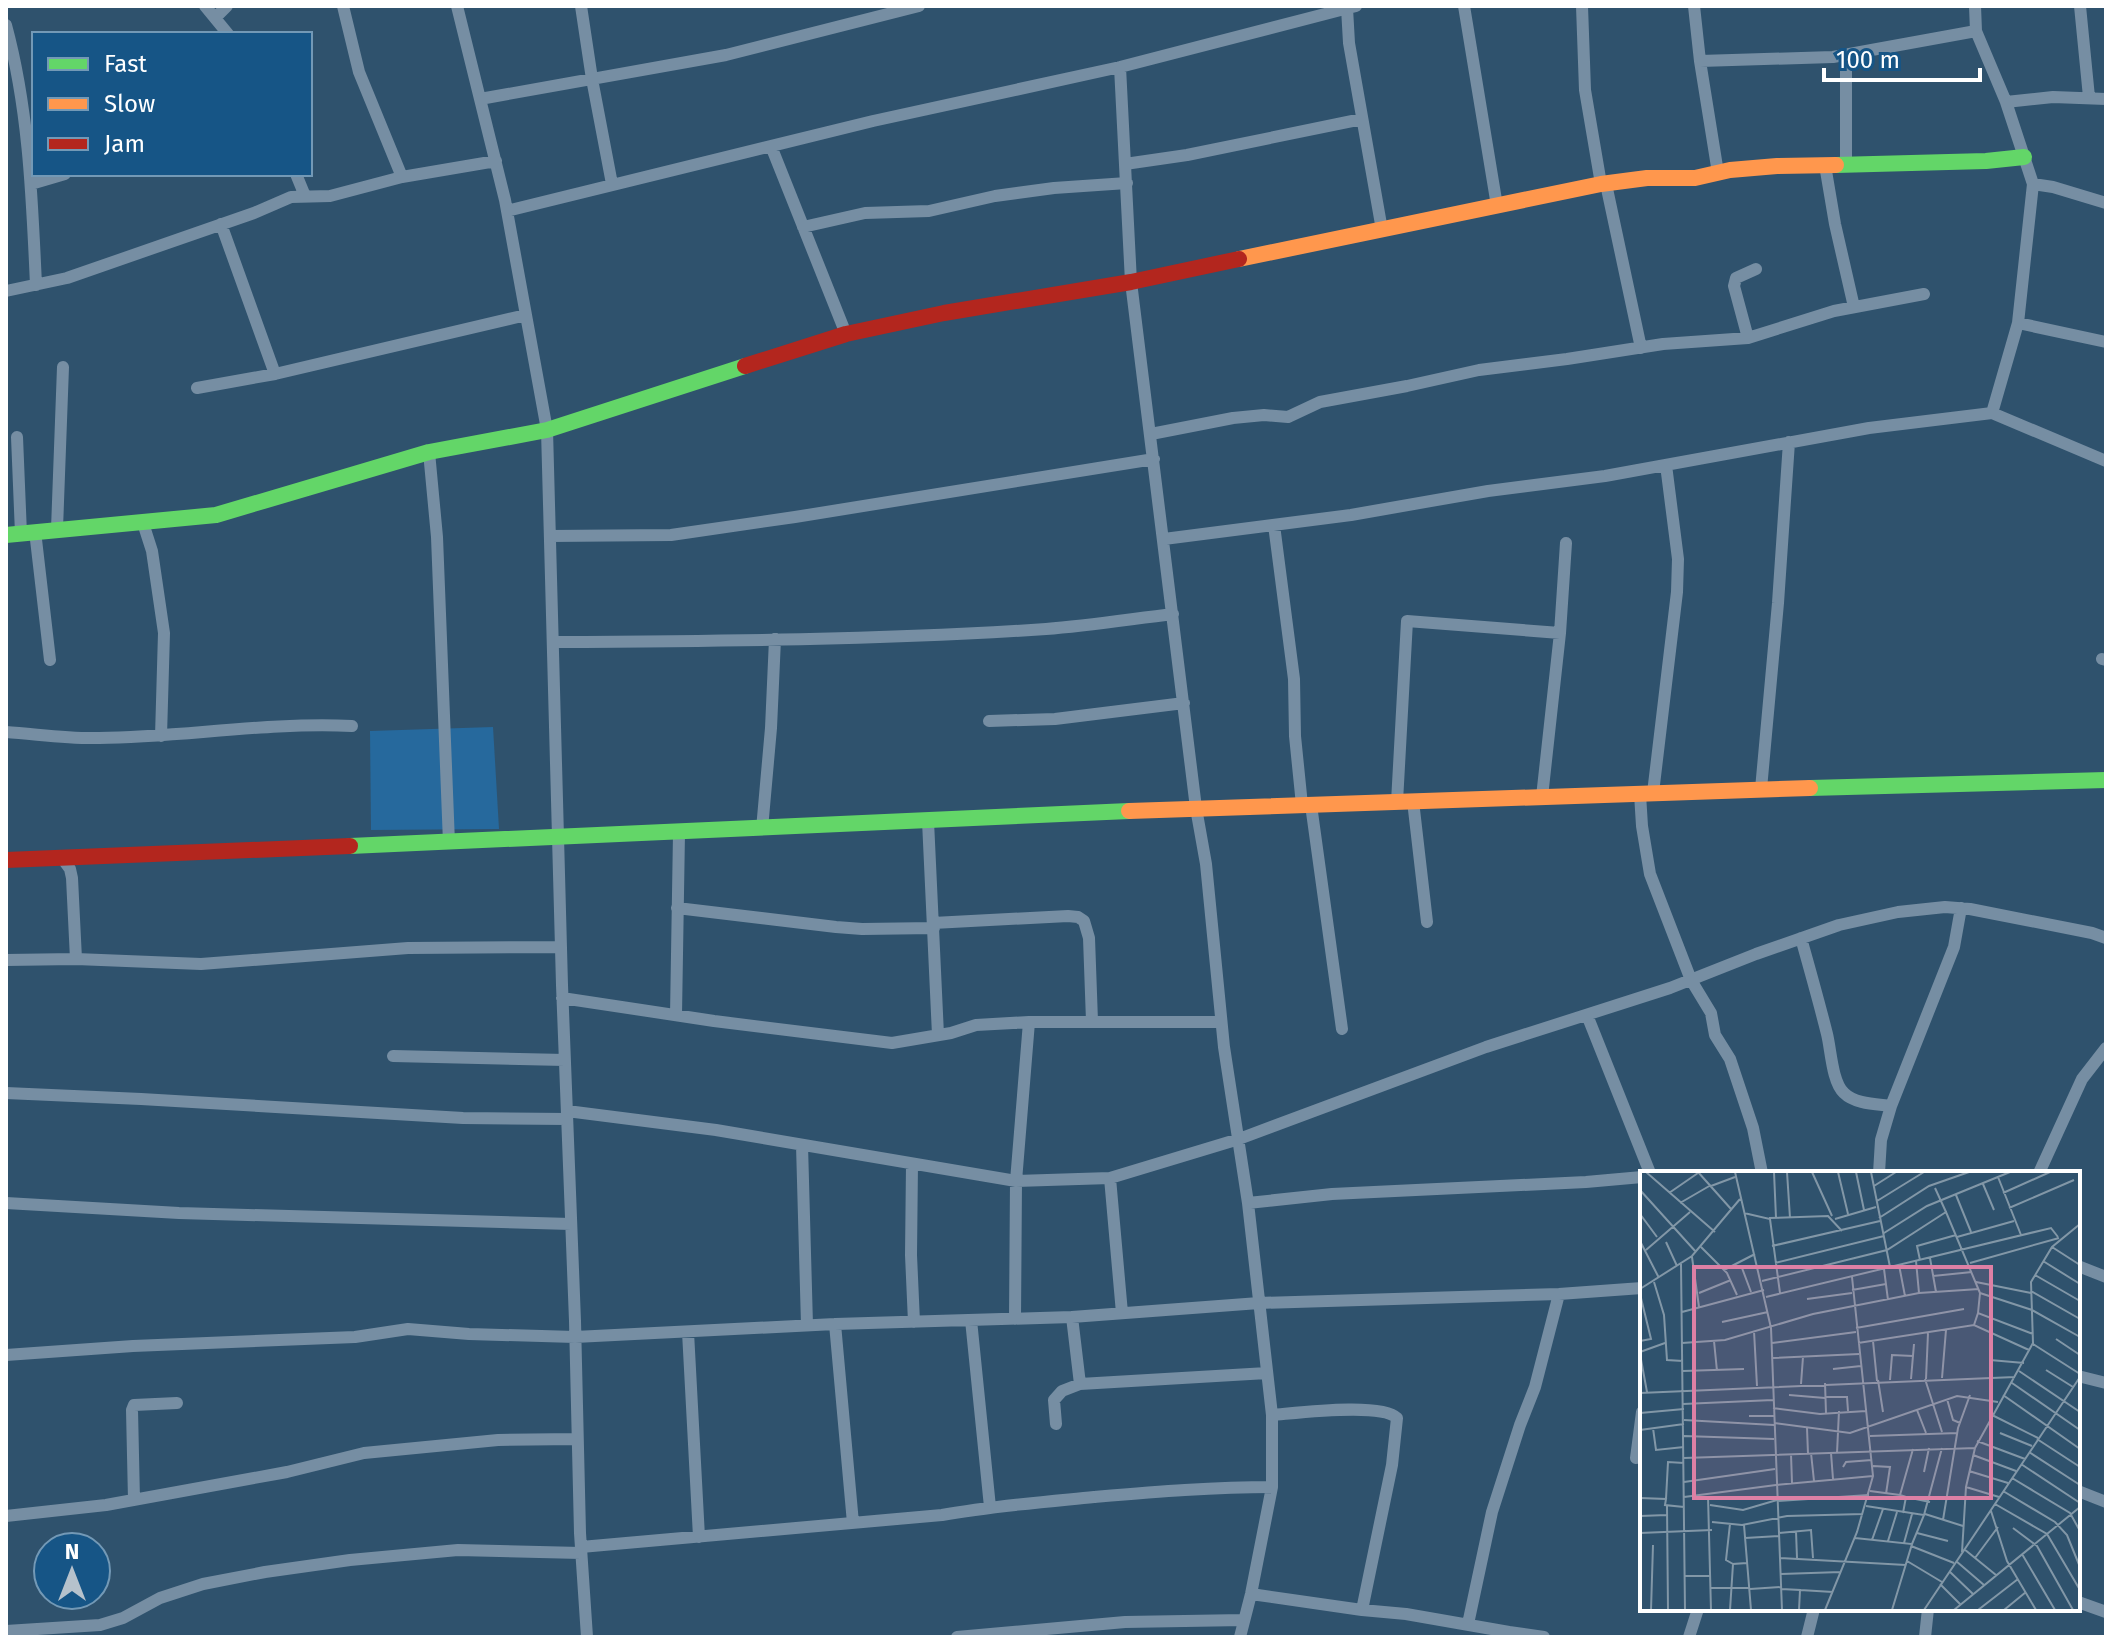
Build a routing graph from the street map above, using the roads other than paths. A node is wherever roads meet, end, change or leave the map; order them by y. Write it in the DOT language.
graph roads {
  1 [pos="205,6"];
  2 [pos="227,6"];
  3 [pos="343,6"];
  4 [pos="457,6"];
  5 [pos="581,6"];
  6 [pos="919,6"];
  7 [pos="1464,6"];
  8 [pos="1582,6"];
  9 [pos="1694,6"];
  10 [pos="1975,6"];
  11 [pos="2080,6"];
  12 [pos="1352,7"];
  13 [pos="215,18"];
  14 [pos="6,25"];
  15 [pos="1976,31"];
  16 [pos="226,32"];
  17 [pos="1846,55"];
  18 [pos="1700,61"];
  19 [pos="1120,67"];
  20 [pos="592,79"];
  21 [pos="2089,97"];
  22 [pos="480,99"];
  23 [pos="2106,99"];
  24 [pos="2006,102"];
  25 [pos="1362,119"];
  26 [pos="771,146"];
  27 [pos="2024,157"];
  28 [pos="496,161"];
  29 [pos="1125,164"];
  30 [pos="1825,165"];
  31 [pos="1846,165"];
  32 [pos="1718,173"];
  33 [pos="58,176"];
  34 [pos="297,176"];
  35 [pos="402,177"];
  36 [pos="1127,183"];
  37 [pos="31,184"];
  38 [pos="612,184"];
  39 [pos="1604,184"];
  40 [pos="2033,184"];
  41 [pos="305,196"];
  42 [pos="2106,203"];
  43 [pos="1497,206"];
  44 [pos="507,211"];
  45 [pos="221,224"];
  46 [pos="803,227"];
  47 [pos="1382,230"];
  48 [pos="1756,269"];
  49 [pos="1131,282"];
  50 [pos="36,285"];
  51 [pos="6,291"];
  52 [pos="1924,294"];
  53 [pos="1854,307"];
  54 [pos="526,315"];
  55 [pos="2018,323"];
  56 [pos="846,334"];
  57 [pos="1748,338"];
  58 [pos="2106,342"];
  59 [pos="1641,348"];
  60 [pos="63,367"];
  61 [pos="275,374"];
  62 [pos="197,388"];
  63 [pos="1992,413"];
  64 [pos="547,430"];
  65 [pos="1151,434"];
  66 [pos="17,437"];
  67 [pos="1789,442"];
  68 [pos="429,452"];
  69 [pos="1154,459"];
  70 [pos="2106,461"];
  71 [pos="1666,465"];
  72 [pos="143,523"];
  73 [pos="1274,525"];
  74 [pos="57,529"];
  75 [pos="21,533"];
  76 [pos="550,536"];
  77 [pos="1164,539"];
  78 [pos="1566,543"];
  79 [pos="1173,614"];
  80 [pos="1560,633"];
  81 [pos="775,639"];
  82 [pos="553,642"];
  83 [pos="50,660"];
  84 [pos="1184,703"];
  85 [pos="989,721"];
  86 [pos="352,726"];
  87 [pos="6,732"];
  88 [pos="161,736"];
  89 [pos="2106,780"];
  90 [pos="1761,789"];
  91 [pos="1647,793"];
  92 [pos="1542,797"];
  93 [pos="1405,802"];
  94 [pos="1307,805"];
  95 [pos="1196,808"];
  96 [pos="928,821"];
  97 [pos="762,829"];
  98 [pos="679,833"];
  99 [pos="558,838"];
  100 [pos="449,843"];
  101 [pos="62,858"];
  102 [pos="6,860"];
  103 [pos="677,908"];
  104 [pos="1961,908"];
  105 [pos="1427,922"];
  106 [pos="933,926"];
  107 [pos="1801,938"];
  108 [pos="2106,938"];
  109 [pos="561,947"];
  110 [pos="76,959"];
  111 [pos="6,960"];
  112 [pos="1691,980"];
  113 [pos="562,998"];
  114 [pos="676,1015"];
  115 [pos="1587,1015"];
  116 [pos="1092,1021"];
  117 [pos="1029,1022"];
  118 [pos="1221,1022"];
  119 [pos="1342,1029"];
  120 [pos="938,1035"];
  121 [pos="2106,1048"];
  122 [pos="393,1056"];
  123 [pos="565,1060"];
  124 [pos="6,1093"];
  125 [pos="1891,1106"];
  126 [pos="567,1115"];
  127 [pos="1239,1139"];
  128 [pos="802,1145"];
  129 [pos="912,1164"];
  130 [pos="1649,1171"];
  131 [pos="1762,1171"];
  132 [pos="1879,1171"];
  133 [pos="2040,1171"];
  134 [pos="1640,1177"];
  135 [pos="1110,1178"];
  136 [pos="1016,1181"];
  137 [pos="6,1203"];
  138 [pos="1248,1203"];
  139 [pos="571,1224"];
  140 [pos="2080,1267"];
  141 [pos="2106,1277"];
  142 [pos="1640,1288"];
  143 [pos="1559,1294"];
  144 [pos="1259,1303"];
  145 [pos="1122,1313"];
  146 [pos="1072,1317"];
  147 [pos="1015,1319"];
  148 [pos="971,1320"];
  149 [pos="914,1322"];
  150 [pos="835,1324"];
  151 [pos="807,1325"];
  152 [pos="688,1332"];
  153 [pos="575,1337"];
  154 [pos="6,1355"];
  155 [pos="1267,1373"];
  156 [pos="2080,1376"];
  157 [pos="2106,1383"];
  158 [pos="1080,1384"];
  159 [pos="177,1403"];
  160 [pos="1272,1415"];
  161 [pos="1056,1424"];
  162 [pos="1640,1427"];
  163 [pos="577,1439"];
  164 [pos="1636,1458"];
  165 [pos="1272,1487"];
  166 [pos="2080,1492"];
  167 [pos="134,1500"];
  168 [pos="2106,1502"];
  169 [pos="990,1507"];
  170 [pos="6,1516"];
  171 [pos="853,1523"];
  172 [pos="699,1537"];
  173 [pos="581,1550"];
  174 [pos="1251,1594"];
  175 [pos="2080,1603"];
  176 [pos="1362,1610"];
  177 [pos="1697,1611"];
  178 [pos="1814,1611"];
  179 [pos="1928,1611"];
  180 [pos="2106,1612"];
  181 [pos="1244,1620"];
  182 [pos="1468,1624"];
  183 [pos="6,1631"];
  184 [pos="101,1631"];
  185 [pos="1508,1634"];
  186 [pos="587,1637"];
  187 [pos="957,1637"];
  188 [pos="1240,1637"];
  189 [pos="1544,1637"];
  190 [pos="1689,1637"];
  191 [pos="1807,1637"];
  192 [pos="1925,1637"];
  1 -- 13 [label="street"];
  2 -- 13 [label="street"];
  3 -- 35 [label="street"];
  4 -- 22 [label="street"];
  5 -- 20 [label="street"];
  6 -- 20 [label="street"];
  7 -- 43 [label="street"];
  8 -- 39 [label="street"];
  9 -- 18 [label="street"];
  10 -- 15 [label="street"];
  11 -- 21 [label="street"];
  12 -- 19 [label="street"];
  12 -- 25 [label="street"];
  13 -- 16 [label="street"];
  14 -- 37 [label="street"];
  15 -- 17 [label="street"];
  15 -- 24 [label="street"];
  17 -- 18 [label="street"];
  17 -- 31 [label="street"];
  18 -- 32 [label="street"];
  19 -- 26 [label="street"];
  19 -- 29 [label="street"];
  20 -- 22 [label="street"];
  20 -- 38 [label="street"];
  21 -- 23 [label="street"];
  21 -- 24 [label="street"];
  22 -- 28 [label="street"];
  24 -- 27 [label="street"];
  25 -- 29 [label="street"];
  25 -- 47 [label="street"];
  26 -- 38 [label="street"];
  26 -- 46 [label="street"];
  27 -- 31 [label="street"];
  27 -- 40 [label="street"];
  28 -- 35 [label="street"];
  28 -- 44 [label="street"];
  29 -- 36 [label="street"];
  30 -- 31 [label="street"];
  30 -- 32 [label="street"];
  30 -- 53 [label="street"];
  32 -- 39 [label="street"];
  33 -- 37 [label="street"];
  34 -- 41 [label="street"];
  35 -- 41 [label="street"];
  36 -- 46 [label="street"];
  36 -- 49 [label="street"];
  37 -- 50 [label="street"];
  38 -- 44 [label="street"];
  39 -- 43 [label="street"];
  39 -- 59 [label="street"];
  40 -- 42 [label="street"];
  40 -- 55 [label="street"];
  41 -- 45 [label="street"];
  43 -- 47 [label="street"];
  44 -- 54 [label="street"];
  45 -- 50 [label="street"];
  45 -- 61 [label="street"];
  46 -- 56 [label="street"];
  47 -- 49 [label="street"];
  48 -- 57 [label="street"];
  49 -- 56 [label="street"];
  49 -- 65 [label="street"];
  50 -- 51 [label="street"];
  52 -- 53 [label="street"];
  53 -- 57 [label="street"];
  54 -- 61 [label="street"];
  54 -- 64 [label="street"];
  55 -- 58 [label="street"];
  55 -- 63 [label="street"];
  56 -- 64 [label="street"];
  57 -- 59 [label="street"];
  59 -- 65 [label="street"];
  60 -- 74 [label="street"];
  61 -- 62 [label="street"];
  63 -- 67 [label="street"];
  63 -- 70 [label="street"];
  64 -- 68 [label="street"];
  64 -- 76 [label="street"];
  65 -- 69 [label="street"];
  66 -- 75 [label="street"];
  67 -- 71 [label="street"];
  67 -- 90 [label="street"];
  68 -- 72 [label="street"];
  68 -- 100 [label="street"];
  69 -- 76 [label="street"];
  69 -- 77 [label="street"];
  71 -- 73 [label="street"];
  71 -- 91 [label="street"];
  72 -- 74 [label="street"];
  72 -- 88 [label="street"];
  73 -- 77 [label="street"];
  73 -- 94 [label="street"];
  74 -- 75 [label="street"];
  75 -- 83 [label="street"];
  76 -- 82 [label="street"];
  77 -- 79 [label="street"];
  78 -- 80 [label="street"];
  79 -- 81 [label="street"];
  79 -- 84 [label="street"];
  80 -- 92 [label="street"];
  80 -- 93 [label="street"];
  81 -- 82 [label="street"];
  81 -- 97 [label="street"];
  82 -- 99 [label="street"];
  84 -- 85 [label="street"];
  84 -- 95 [label="street"];
  86 -- 88 [label="street"];
  87 -- 88 [label="street"];
  89 -- 90 [label="street"];
  90 -- 91 [label="street"];
  91 -- 92 [label="street"];
  91 -- 112 [label="street"];
  92 -- 93 [label="street"];
  93 -- 94 [label="street"];
  93 -- 105 [label="street"];
  94 -- 95 [label="street"];
  94 -- 119 [label="street"];
  95 -- 96 [label="street"];
  95 -- 118 [label="street"];
  96 -- 97 [label="street"];
  96 -- 106 [label="street"];
  97 -- 98 [label="street"];
  98 -- 99 [label="street"];
  98 -- 103 [label="street"];
  99 -- 100 [label="street"];
  99 -- 109 [label="street"];
  100 -- 101 [label="street"];
  101 -- 102 [label="street"];
  101 -- 110 [label="street"];
  103 -- 106 [label="street"];
  103 -- 114 [label="street"];
  104 -- 107 [label="street"];
  104 -- 108 [label="street"];
  104 -- 125 [label="street"];
  106 -- 116 [label="street"];
  106 -- 120 [label="street"];
  107 -- 112 [label="street"];
  107 -- 125 [label="street"];
  109 -- 110 [label="street"];
  109 -- 113 [label="street"];
  110 -- 111 [label="street"];
  112 -- 115 [label="street"];
  112 -- 131 [label="street"];
  113 -- 114 [label="street"];
  113 -- 123 [label="street"];
  114 -- 120 [label="street"];
  115 -- 127 [label="street"];
  115 -- 130 [label="street"];
  116 -- 117 [label="street"];
  116 -- 118 [label="street"];
  117 -- 120 [label="street"];
  117 -- 136 [label="street"];
  118 -- 127 [label="street"];
  121 -- 133 [label="street"];
  122 -- 123 [label="street"];
  123 -- 126 [label="street"];
  124 -- 126 [label="street"];
  125 -- 132 [label="street"];
  126 -- 128 [label="street"];
  126 -- 139 [label="street"];
  127 -- 135 [label="street"];
  127 -- 138 [label="street"];
  128 -- 129 [label="street"];
  128 -- 151 [label="street"];
  129 -- 136 [label="street"];
  129 -- 149 [label="street"];
  134 -- 138 [label="street"];
  135 -- 136 [label="street"];
  135 -- 145 [label="street"];
  136 -- 147 [label="street"];
  137 -- 139 [label="street"];
  138 -- 144 [label="street"];
  139 -- 153 [label="street"];
  140 -- 141 [label="street"];
  142 -- 143 [label="street"];
  143 -- 144 [label="street"];
  143 -- 182 [label="street"];
  144 -- 145 [label="street"];
  144 -- 155 [label="street"];
  145 -- 146 [label="street"];
  146 -- 147 [label="street"];
  146 -- 158 [label="street"];
  147 -- 148 [label="street"];
  148 -- 149 [label="street"];
  148 -- 169 [label="street"];
  149 -- 150 [label="street"];
  150 -- 151 [label="street"];
  150 -- 171 [label="street"];
  151 -- 152 [label="street"];
  152 -- 153 [label="street"];
  152 -- 172 [label="street"];
  153 -- 154 [label="street"];
  153 -- 163 [label="street"];
  155 -- 158 [label="street"];
  155 -- 160 [label="street"];
  156 -- 157 [label="street"];
  158 -- 161 [label="street"];
  159 -- 167 [label="street"];
  160 -- 165 [label="street"];
  160 -- 176 [label="street"];
  162 -- 164 [label="street"];
  163 -- 167 [label="street"];
  163 -- 173 [label="street"];
  165 -- 169 [label="street"];
  165 -- 174 [label="street"];
  166 -- 168 [label="street"];
  167 -- 170 [label="street"];
  169 -- 171 [label="street"];
  171 -- 172 [label="street"];
  172 -- 173 [label="street"];
  173 -- 184 [label="street"];
  173 -- 186 [label="street"];
  174 -- 176 [label="street"];
  174 -- 181 [label="street"];
  175 -- 180 [label="street"];
  176 -- 182 [label="street"];
  177 -- 190 [label="street"];
  178 -- 191 [label="street"];
  179 -- 192 [label="street"];
  181 -- 187 [label="street"];
  181 -- 188 [label="street"];
  182 -- 185 [label="street"];
  183 -- 184 [label="street"];
  185 -- 189 [label="street"];
}
